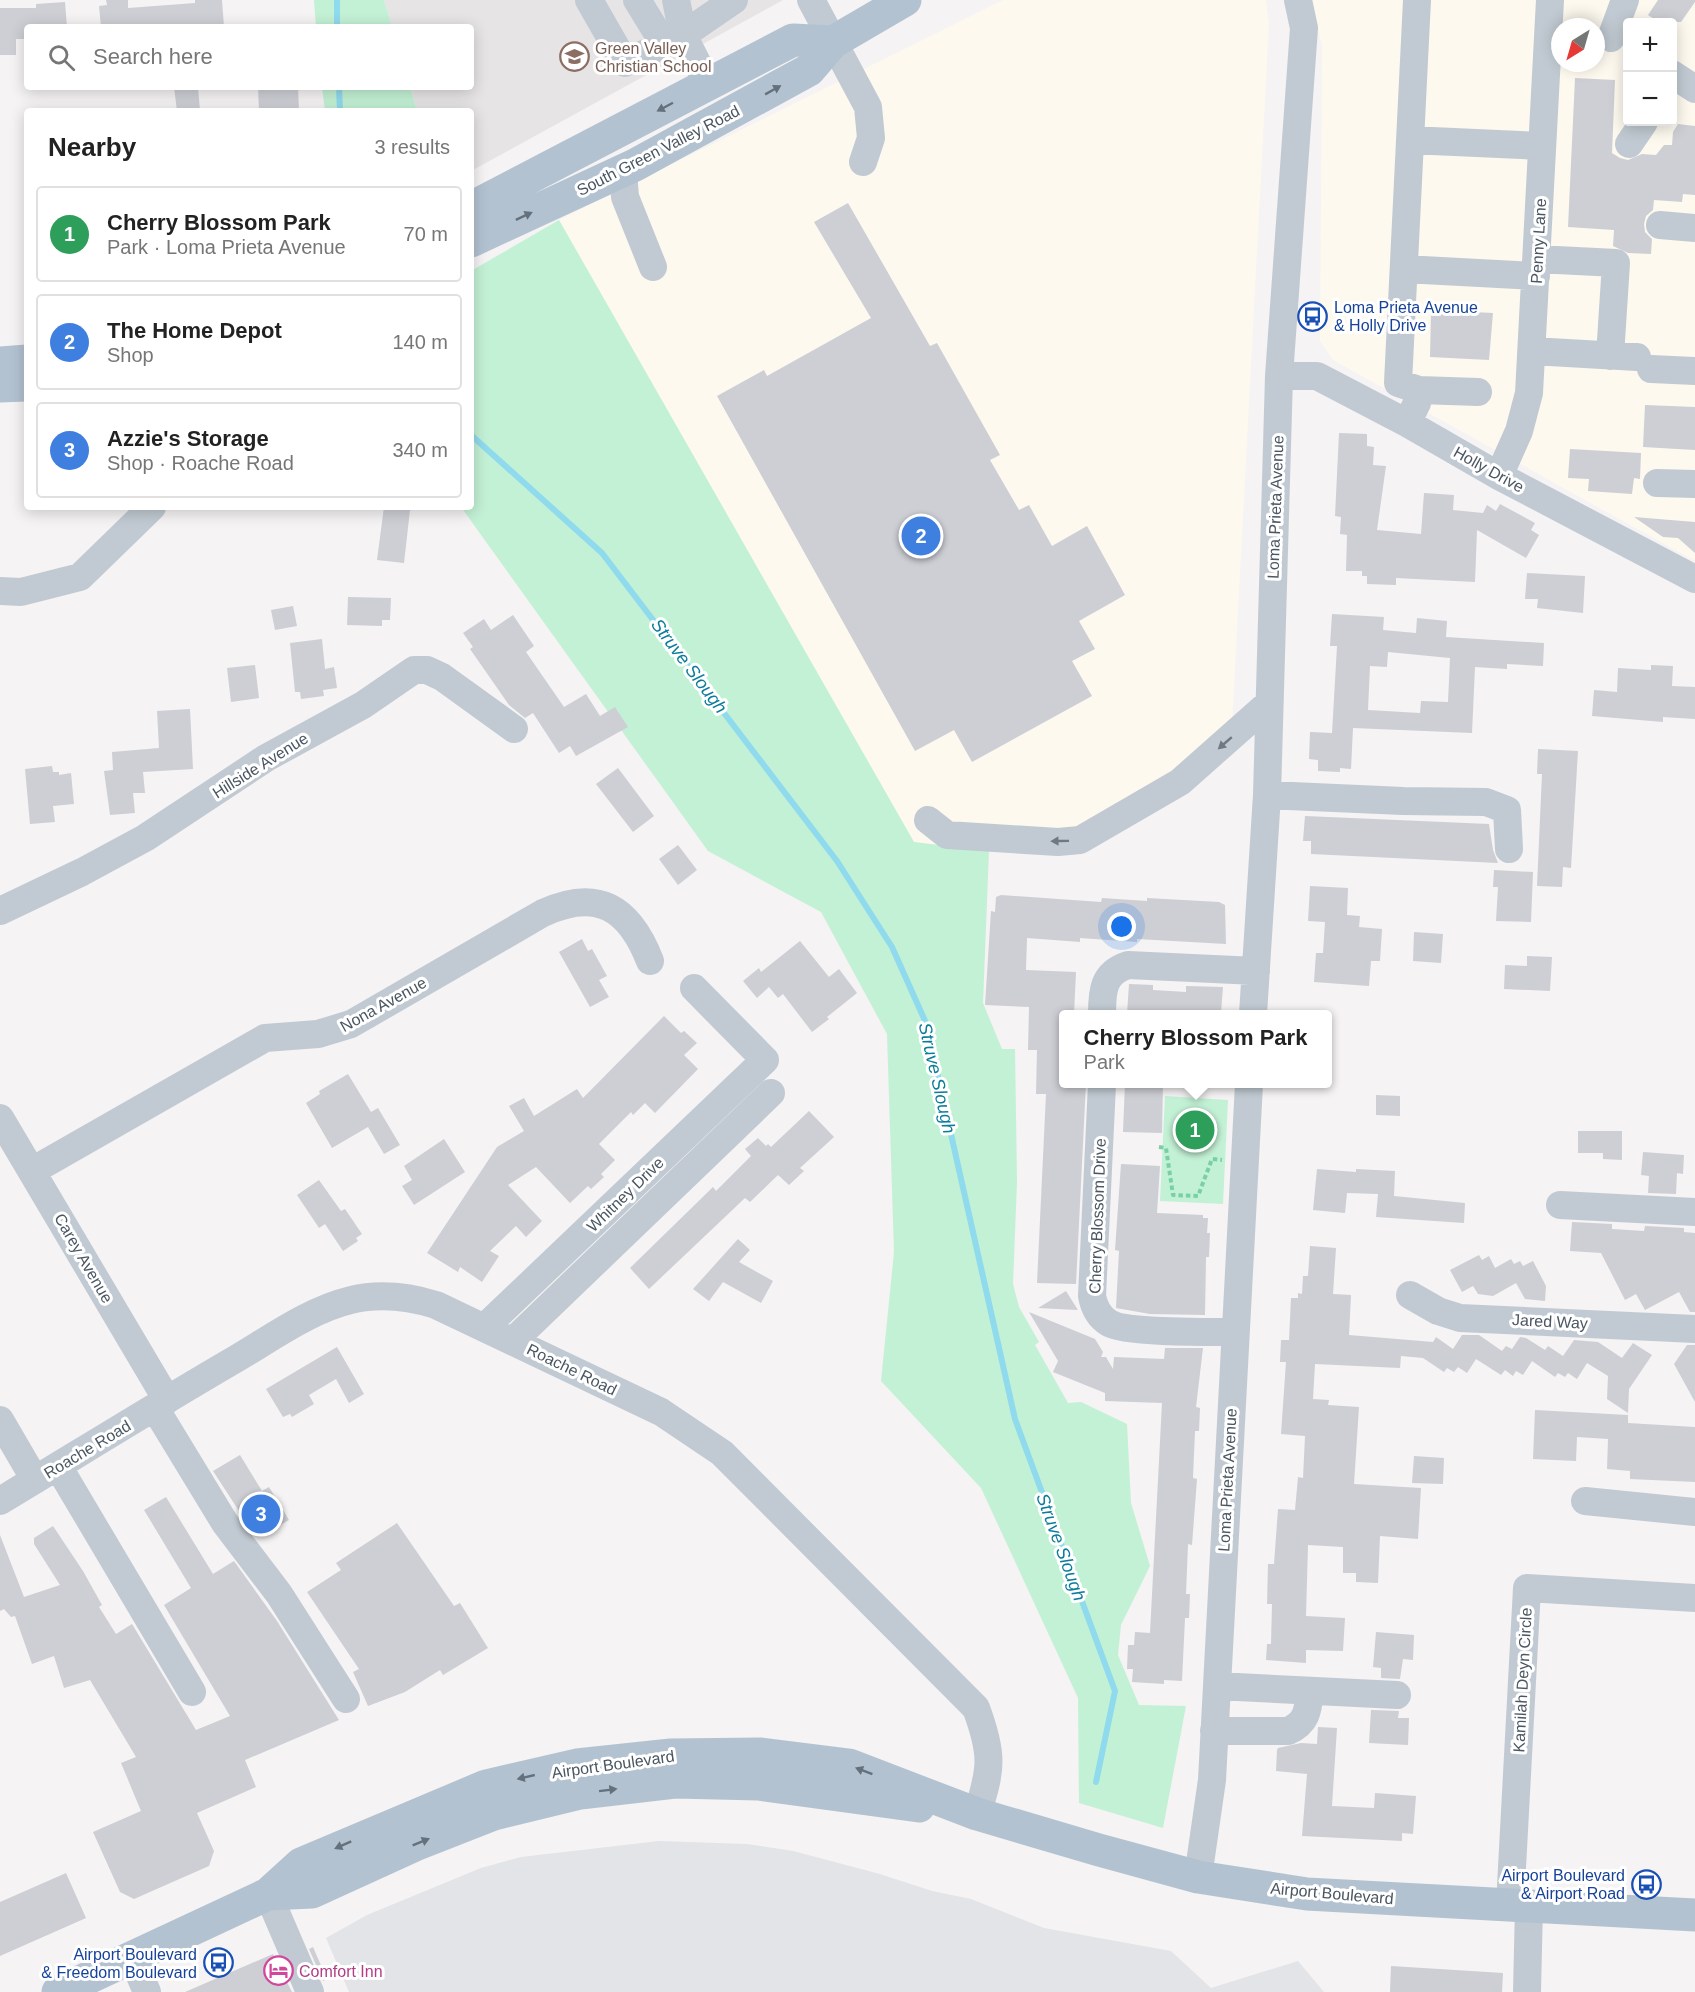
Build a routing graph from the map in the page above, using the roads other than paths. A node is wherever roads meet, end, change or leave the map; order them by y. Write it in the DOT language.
graph roads {
  1 [pos="589,0"];
  2 [pos="637,0"];
  3 [pos="676,0"];
  4 [pos="734,0"];
  5 [pos="811,0"];
  6 [pos="905,0"];
  7 [pos="1298,0"];
  8 [pos="1417,0"];
  9 [pos="1625,0"];
  10 [pos="1556,17"];
  11 [pos="673,39"];
  12 [pos="1611,39"];
  13 [pos="833,42"];
  14 [pos="708,84"];
  15 [pos="1410,140"];
  16 [pos="1542,146"];
  17 [pos="863,162"];
  18 [pos="623,171"];
  19 [pos="474,206"];
  20 [pos="1660,225"];
  21 [pos="1695,228"];
  22 [pos="474,240"];
  23 [pos="652,267"];
  24 [pos="1536,268"];
  25 [pos="1404,269"];
  26 [pos="1532,351"];
  27 [pos="24,361"];
  28 [pos="1633,361"];
  29 [pos="0,363"];
  30 [pos="1695,371"];
  31 [pos="1279,376"];
  32 [pos="24,385"];
  33 [pos="0,386"];
  34 [pos="1419,390"];
  35 [pos="1478,392"];
  36 [pos="1407,423"];
  37 [pos="1499,476"];
  38 [pos="1657,483"];
  39 [pos="1695,484"];
  40 [pos="149,510"];
  41 [pos="1695,579"];
  42 [pos="0,591"];
  43 [pos="1268,704"];
  44 [pos="514,729"];
  45 [pos="1267,795"];
  46 [pos="928,820"];
  47 [pos="1509,849"];
  48 [pos="0,911"];
  49 [pos="650,961"];
  50 [pos="1256,971"];
  51 [pos="694,988"];
  52 [pos="1102,1010"];
  53 [pos="1253,1010"];
  54 [pos="1102,1088"];
  55 [pos="1249,1088"];
  56 [pos="771,1094"];
  57 [pos="0,1118"];
  58 [pos="32,1171"];
  59 [pos="1560,1205"];
  60 [pos="1695,1212"];
  61 [pos="1410,1295"];
  62 [pos="485,1328"];
  63 [pos="1695,1329"];
  64 [pos="1234,1332"];
  65 [pos="513,1341"];
  66 [pos="161,1404"];
  67 [pos="0,1420"];
  68 [pos="46,1473"];
  69 [pos="0,1501"];
  70 [pos="1585,1501"];
  71 [pos="1695,1512"];
  72 [pos="1695,1598"];
  73 [pos="1217,1686"];
  74 [pos="1310,1691"];
  75 [pos="192,1692"];
  76 [pos="1397,1695"];
  77 [pos="346,1699"];
  78 [pos="1214,1731"];
  79 [pos="977,1814"];
  80 [pos="1198,1877"];
  81 [pos="268,1894"];
  82 [pos="1519,1905"];
  83 [pos="1695,1915"];
  84 [pos="132,1957"];
  85 [pos="64,1991"];
  86 [pos="147,1992"];
  87 [pos="310,1992"];
  88 [pos="1527,1992"];
  1 -- 11 [label="street"];
  2 -- 11 [label="street"];
  3 -- 11 [label="street"];
  4 -- 11 [label="street"];
  5 -- 13 [label="street"];
  6 -- 13 [label="main road, South Green Valley Road"];
  7 -- 31 [label="street, Loma Prieta Avenue"];
  8 -- 15 [label="street"];
  9 -- 12 [label="street"];
  10 -- 16 [label="street, Penny Lane"];
  11 -- 14 [label="street"];
  13 -- 14 [label="main road, South Green Valley Road"];
  13 -- 17 [label="street"];
  18 -- 13 [label="main road, South Green Valley Road, one-way"];
  14 -- 19 [label="main road, South Green Valley Road, one-way"];
  15 -- 16 [label="street"];
  15 -- 25 [label="street"];
  16 -- 24 [label="street, Penny Lane"];
  22 -- 18 [label="main road, South Green Valley Road, one-way"];
  18 -- 23 [label="street"];
  20 -- 21 [label="street"];
  24 -- 25 [label="street"];
  24 -- 26 [label="street, Penny Lane"];
  24 -- 28 [label="street"];
  25 -- 34 [label="street"];
  26 -- 28 [label="street"];
  26 -- 37 [label="street, Penny Lane"];
  27 -- 29 [label="main road"];
  28 -- 30 [label="street"];
  31 -- 36 [label="street, Holly Drive"];
  31 -- 43 [label="street, Loma Prieta Avenue"];
  32 -- 33 [label="main road"];
  34 -- 35 [label="street"];
  34 -- 36 [label="street"];
  36 -- 37 [label="street, Holly Drive"];
  37 -- 41 [label="street, Holly Drive"];
  38 -- 39 [label="street"];
  40 -- 42 [label="street"];
  43 -- 45 [label="street, Loma Prieta Avenue"];
  43 -- 46 [label="street, one-way"];
  44 -- 48 [label="street, Hillside Avenue"];
  45 -- 47 [label="street"];
  45 -- 50 [label="street, Loma Prieta Avenue"];
  49 -- 58 [label="street, Nona Avenue"];
  50 -- 52 [label="street"];
  50 -- 53 [label="street, Loma Prieta Avenue"];
  51 -- 62 [label="street, Whitney Drive"];
  54 -- 64 [label="street, Cherry Blossom Drive"];
  55 -- 64 [label="street, Loma Prieta Avenue"];
  56 -- 65 [label="street"];
  57 -- 58 [label="street, Carey Avenue"];
  58 -- 66 [label="street, Carey Avenue"];
  59 -- 60 [label="street"];
  61 -- 63 [label="street, Jared Way"];
  62 -- 65 [label="street, Roache Road"];
  62 -- 66 [label="street, Roache Road"];
  64 -- 73 [label="street, Loma Prieta Avenue"];
  65 -- 79 [label="street, Roache Road"];
  66 -- 68 [label="street, Roache Road"];
  66 -- 77 [label="street, Carey Avenue"];
  67 -- 68 [label="street"];
  68 -- 69 [label="street, Roache Road"];
  68 -- 75 [label="street"];
  70 -- 71 [label="street"];
  72 -- 82 [label="street, Kamilah Deyn Circle"];
  73 -- 74 [label="street"];
  73 -- 78 [label="street, Loma Prieta Avenue"];
  74 -- 76 [label="street"];
  74 -- 78 [label="street"];
  78 -- 80 [label="street, Loma Prieta Avenue"];
  79 -- 80 [label="main road, Airport Boulevard"];
  79 -- 81 [label="main road, Airport Boulevard"];
  80 -- 82 [label="main road, Airport Boulevard"];
  81 -- 84 [label="main road, Airport Boulevard"];
  81 -- 87 [label="street"];
  82 -- 83 [label="main road, Airport Boulevard"];
  82 -- 88 [label="street"];
  84 -- 85 [label="main road, Airport Boulevard"];
  84 -- 86 [label="street"];
}
